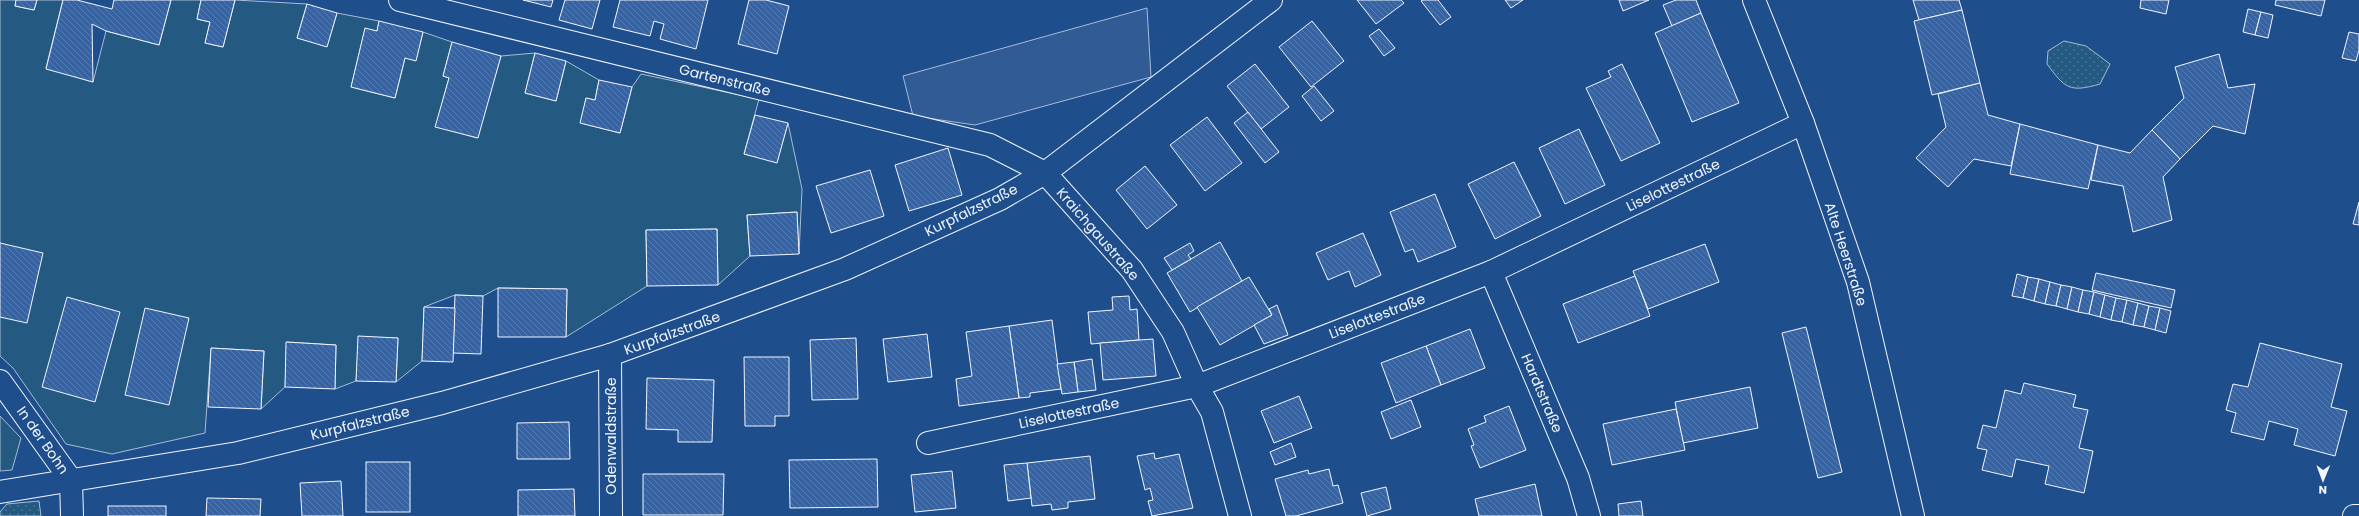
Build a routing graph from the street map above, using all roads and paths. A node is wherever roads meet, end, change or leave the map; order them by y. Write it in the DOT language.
graph roads {
  1 [pos="400,0"];
  2 [pos="1271,0"];
  3 [pos="1754,0"];
  4 [pos="1803,123"];
  5 [pos="1045,173"];
  6 [pos="1491,272"];
  7 [pos="610,355"];
  8 [pos="0,381"];
  9 [pos="1197,386"];
  10 [pos="928,443"];
  11 [pos="71,480"];
  12 [pos="0,492"];
  13 [pos="72,516"];
  14 [pos="611,516"];
  15 [pos="1240,516"];
  16 [pos="1589,516"];
  17 [pos="1913,516"];
  18 [pos="2354,516"];
  19 [pos="2359,516"];
  1 -- 5 [label="street, Gartenstraße"];
  2 -- 5 [label="street, Kurpfalzstraße"];
  3 -- 4 [label="street, Alte Heerstraße"];
  4 -- 6 [label="street, Liselottestraße"];
  4 -- 17 [label="street, Alte Heerstraße"];
  5 -- 7 [label="street, Kurpfalzstraße"];
  5 -- 9 [label="street, Kraichgaustraße"];
  6 -- 9 [label="street, Liselottestraße"];
  6 -- 16 [label="street, Hardtstraße"];
  7 -- 11 [label="street, Kurpfalzstraße"];
  7 -- 14 [label="street, Odenwaldstraße"];
  8 -- 11 [label="street, In der Bohn"];
  9 -- 10 [label="street, Liselottestraße"];
  9 -- 15 [label="street, Kraichgaustraße"];
  11 -- 12 [label="street, Kurpfalzstraße"];
  11 -- 13 [label="street"];
  18 -- 19 [label="street"];
}
